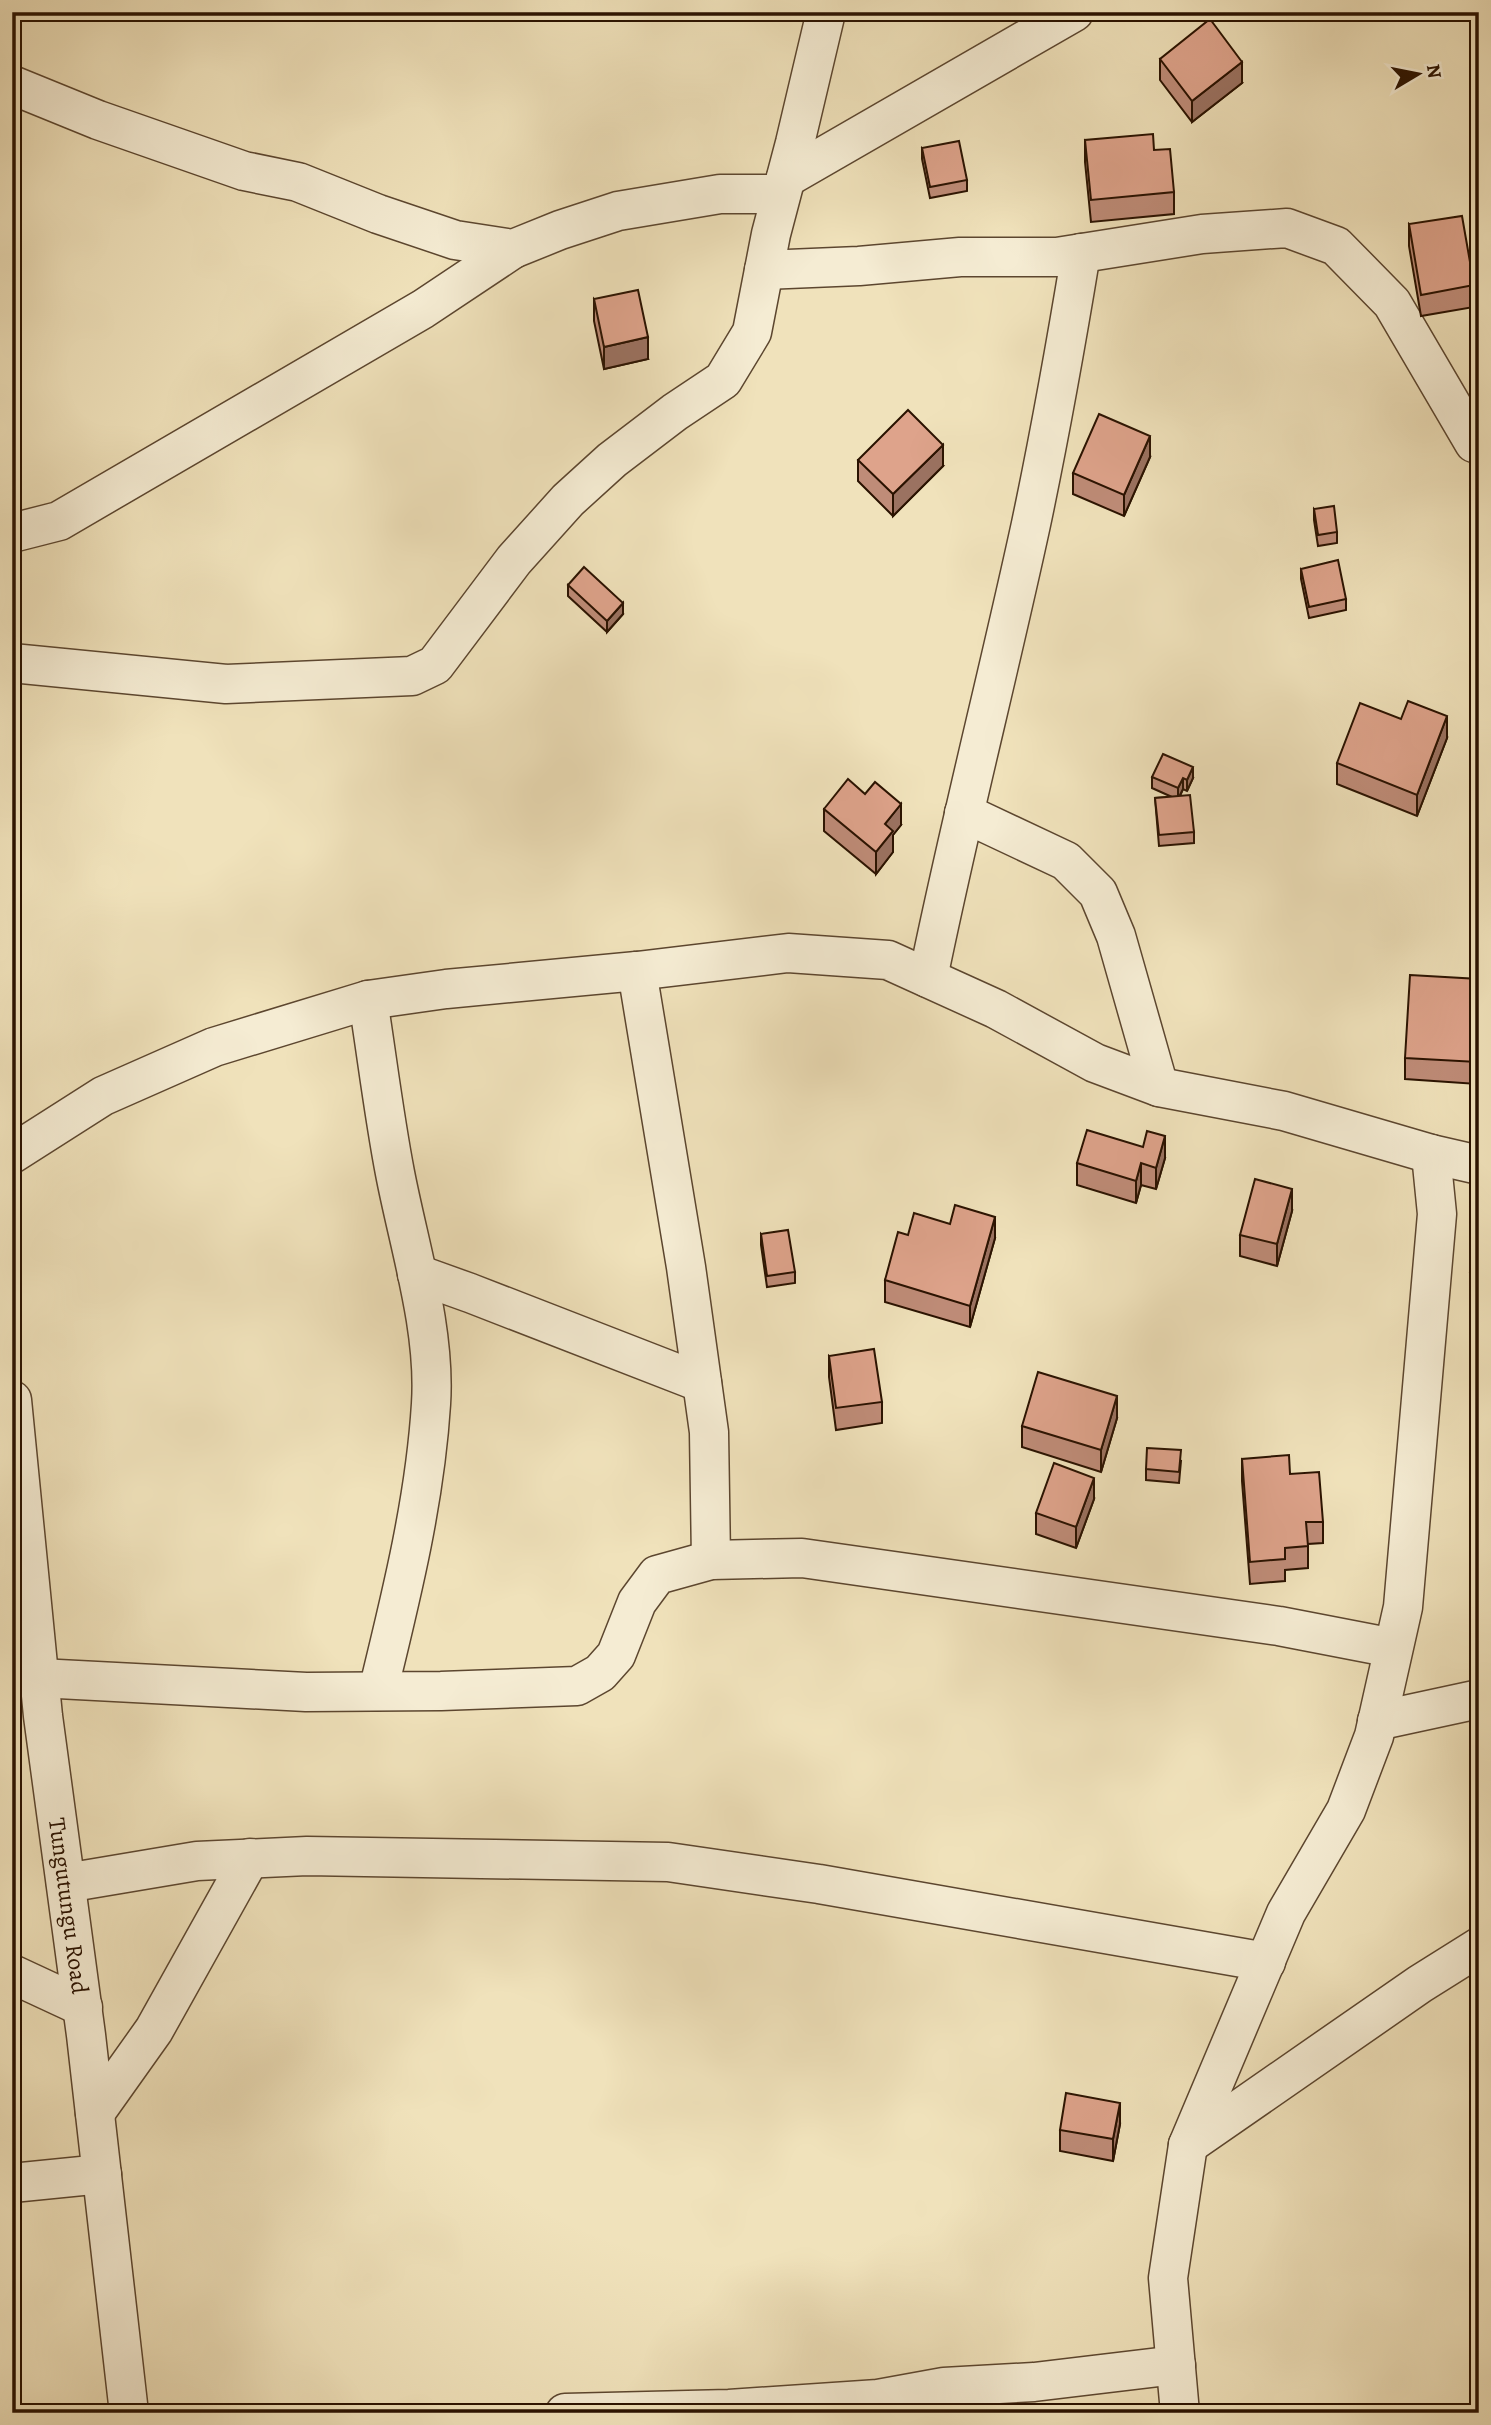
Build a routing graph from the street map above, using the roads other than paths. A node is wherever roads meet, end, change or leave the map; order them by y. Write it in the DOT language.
graph roads {
  1 [pos="826,12"];
  2 [pos="1074,12"];
  3 [pos="12,85"];
  4 [pos="784,186"];
  5 [pos="513,249"];
  6 [pos="1081,253"];
  7 [pos="764,270"];
  8 [pos="1474,443"];
  9 [pos="12,533"];
  10 [pos="12,663"];
  11 [pos="964,813"];
  12 [pos="637,971"];
  13 [pos="928,978"];
  14 [pos="368,1000"];
  15 [pos="1159,1087"];
  16 [pos="12,1154"];
  17 [pos="1431,1154"];
  18 [pos="1479,1165"];
  19 [pos="417,1274"];
  20 [pos="702,1383"];
  21 [pos="12,1400"];
  22 [pos="711,1560"];
  23 [pos="21,1576"];
  24 [pos="1394,1648"];
  25 [pos="40,1678"];
  26 [pos="378,1691"];
  27 [pos="1479,1699"];
  28 [pos="1377,1721"];
  29 [pos="250,1858"];
  30 [pos="66,1883"];
  31 [pos="1479,1947"];
  32 [pos="1266,1962"];
  33 [pos="12,1975"];
  34 [pos="83,2007"];
  35 [pos="95,2113"];
  36 [pos="1188,2145"];
  37 [pos="102,2174"];
  38 [pos="12,2183"];
  39 [pos="1176,2365"];
  40 [pos="129,2413"];
  41 [pos="565,2413"];
  42 [pos="1180,2413"];
  1 -- 4 [label="street"];
  2 -- 4 [label="street"];
  3 -- 5 [label="street"];
  4 -- 5 [label="street"];
  4 -- 7 [label="street"];
  5 -- 9 [label="street"];
  6 -- 7 [label="street"];
  6 -- 8 [label="street"];
  6 -- 11 [label="street"];
  7 -- 10 [label="street"];
  11 -- 13 [label="street"];
  11 -- 15 [label="street"];
  12 -- 13 [label="street"];
  12 -- 14 [label="street"];
  12 -- 20 [label="street"];
  13 -- 15 [label="street"];
  14 -- 16 [label="street"];
  14 -- 19 [label="street"];
  15 -- 17 [label="street"];
  17 -- 18 [label="street"];
  17 -- 24 [label="street"];
  19 -- 20 [label="street"];
  19 -- 26 [label="street"];
  20 -- 22 [label="street"];
  21 -- 23 [label="street, Tungutungu Road"];
  22 -- 24 [label="street"];
  22 -- 26 [label="street"];
  23 -- 25 [label="street, Tungutungu Road"];
  24 -- 28 [label="street"];
  25 -- 26 [label="street"];
  25 -- 30 [label="street, Tungutungu Road"];
  27 -- 28 [label="street"];
  28 -- 32 [label="street"];
  29 -- 30 [label="street"];
  29 -- 32 [label="street"];
  29 -- 35 [label="street"];
  30 -- 34 [label="street, Tungutungu Road"];
  31 -- 36 [label="street"];
  32 -- 36 [label="street"];
  33 -- 34 [label="street"];
  34 -- 35 [label="street, Tungutungu Road"];
  35 -- 37 [label="street, Tungutungu Road"];
  36 -- 39 [label="street"];
  37 -- 38 [label="street"];
  37 -- 40 [label="street, Tungutungu Road"];
  39 -- 41 [label="street"];
  39 -- 42 [label="street"];
}
